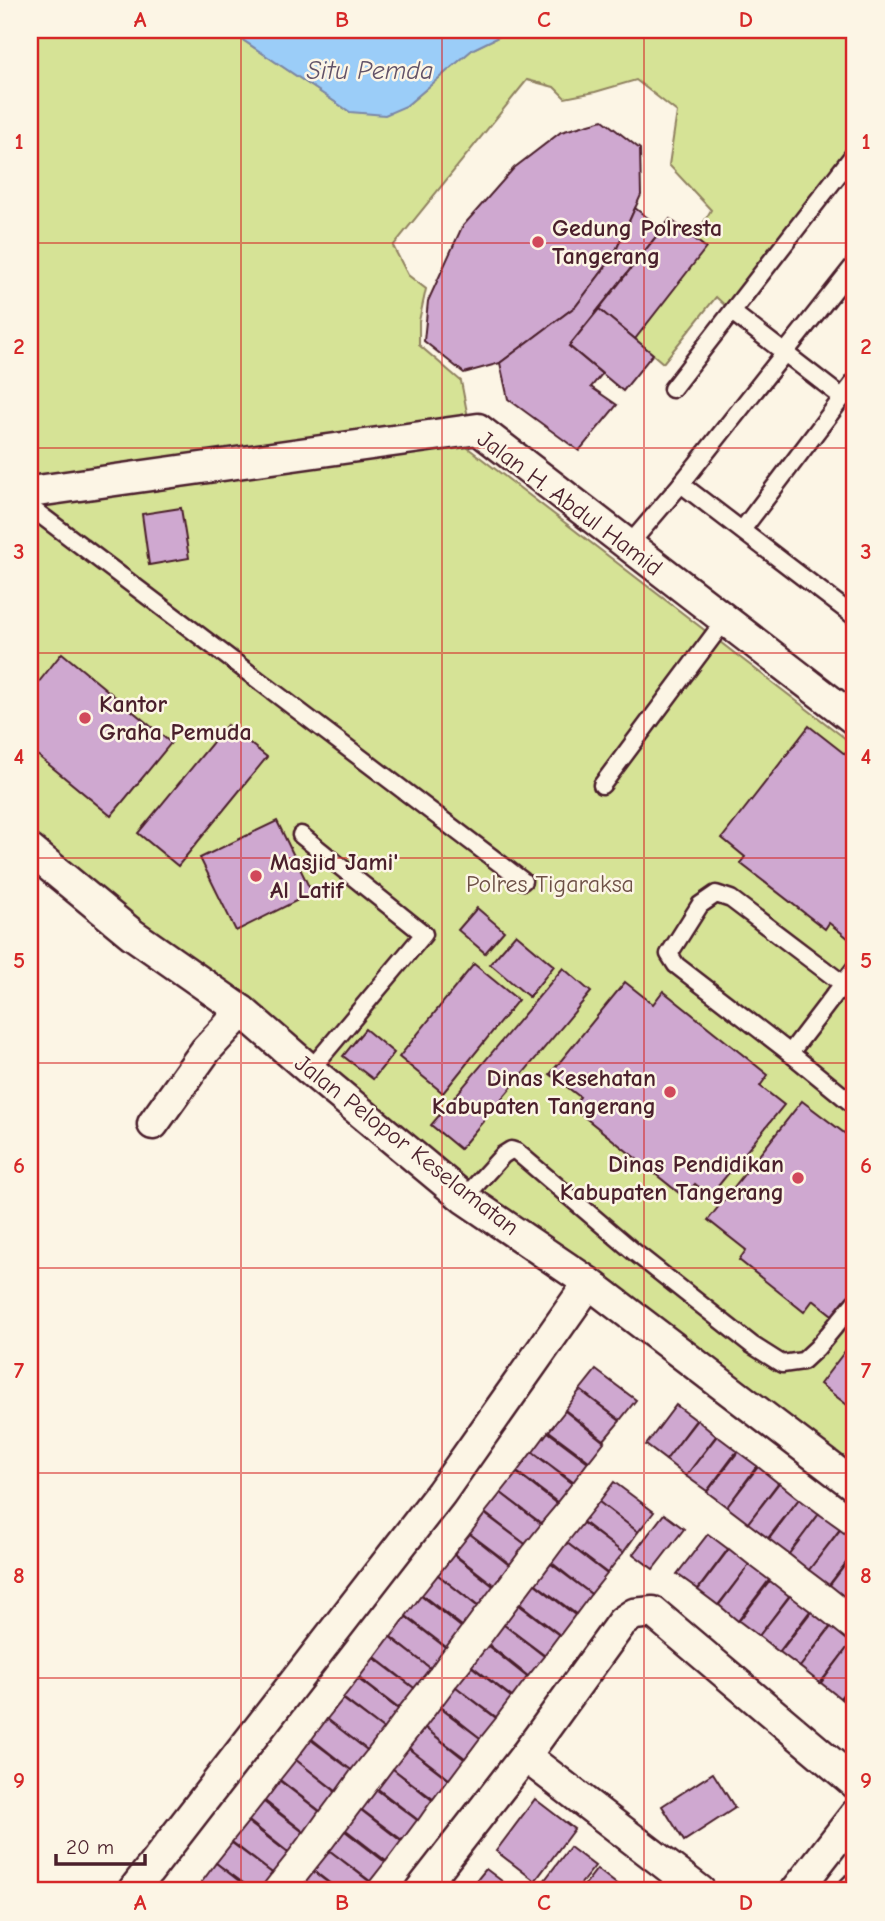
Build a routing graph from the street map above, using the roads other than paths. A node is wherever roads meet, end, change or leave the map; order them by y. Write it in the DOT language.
graph roads {
  1 [pos="855,153"];
  2 [pos="855,264"];
  3 [pos="732,312"];
  4 [pos="785,353"];
  5 [pos="855,382"];
  6 [pos="672,389"];
  7 [pos="843,398"];
  8 [pos="681,484"];
  9 [pos="30,492"];
  10 [pos="30,507"];
  11 [pos="742,530"];
  12 [pos="628,545"];
  13 [pos="855,617"];
  14 [pos="725,620"];
  15 [pos="855,720"];
  16 [pos="602,785"];
  17 [pos="301,835"];
  18 [pos="30,850"];
  19 [pos="523,881"];
  20 [pos="855,968"];
  21 [pos="849,988"];
  22 [pos="242,1011"];
  23 [pos="790,1054"];
  24 [pos="310,1070"];
  25 [pos="855,1106"];
  26 [pos="153,1124"];
  27 [pos="464,1198"];
  28 [pos="589,1283"];
  29 [pos="855,1302"];
  30 [pos="855,1486"];
  31 [pos="525,1756"];
  32 [pos="855,1783"];
  33 [pos="855,1815"];
  34 [pos="133,1891"];
  35 [pos="420,1891"];
  36 [pos="701,1891"];
  37 [pos="796,1891"];
  1 -- 3 [label="lane"];
  2 -- 4 [label="lane"];
  3 -- 4 [label="lane"];
  3 -- 6 [label="lane"];
  4 -- 7 [label="lane"];
  4 -- 8 [label="lane"];
  5 -- 7 [label="lane"];
  7 -- 11 [label="lane"];
  8 -- 11 [label="lane"];
  8 -- 12 [label="lane"];
  9 -- 12 [label="street, Jalan H. Abdul Hamid"];
  10 -- 19 [label="lane"];
  11 -- 13 [label="lane"];
  12 -- 14 [label="street, Jalan H. Abdul Hamid"];
  14 -- 15 [label="street, Jalan H. Abdul Hamid"];
  14 -- 16 [label="lane"];
  17 -- 24 [label="lane"];
  18 -- 22 [label="street, Jalan Pelopor Keselamatan"];
  20 -- 21 [label="lane"];
  21 -- 23 [label="lane"];
  21 -- 23 [label="lane"];
  22 -- 24 [label="street, Jalan Pelopor Keselamatan"];
  22 -- 26 [label="street"];
  23 -- 25 [label="lane"];
  24 -- 27 [label="street, Jalan Pelopor Keselamatan"];
  27 -- 28 [label="street, Jalan Pelopor Keselamatan"];
  27 -- 29 [label="lane"];
  28 -- 30 [label="street, Jalan Pelopor Keselamatan"];
  28 -- 34 [label="street"];
  31 -- 32 [label="street"];
  31 -- 35 [label="street"];
  31 -- 36 [label="street"];
  33 -- 37 [label="street"];
}
